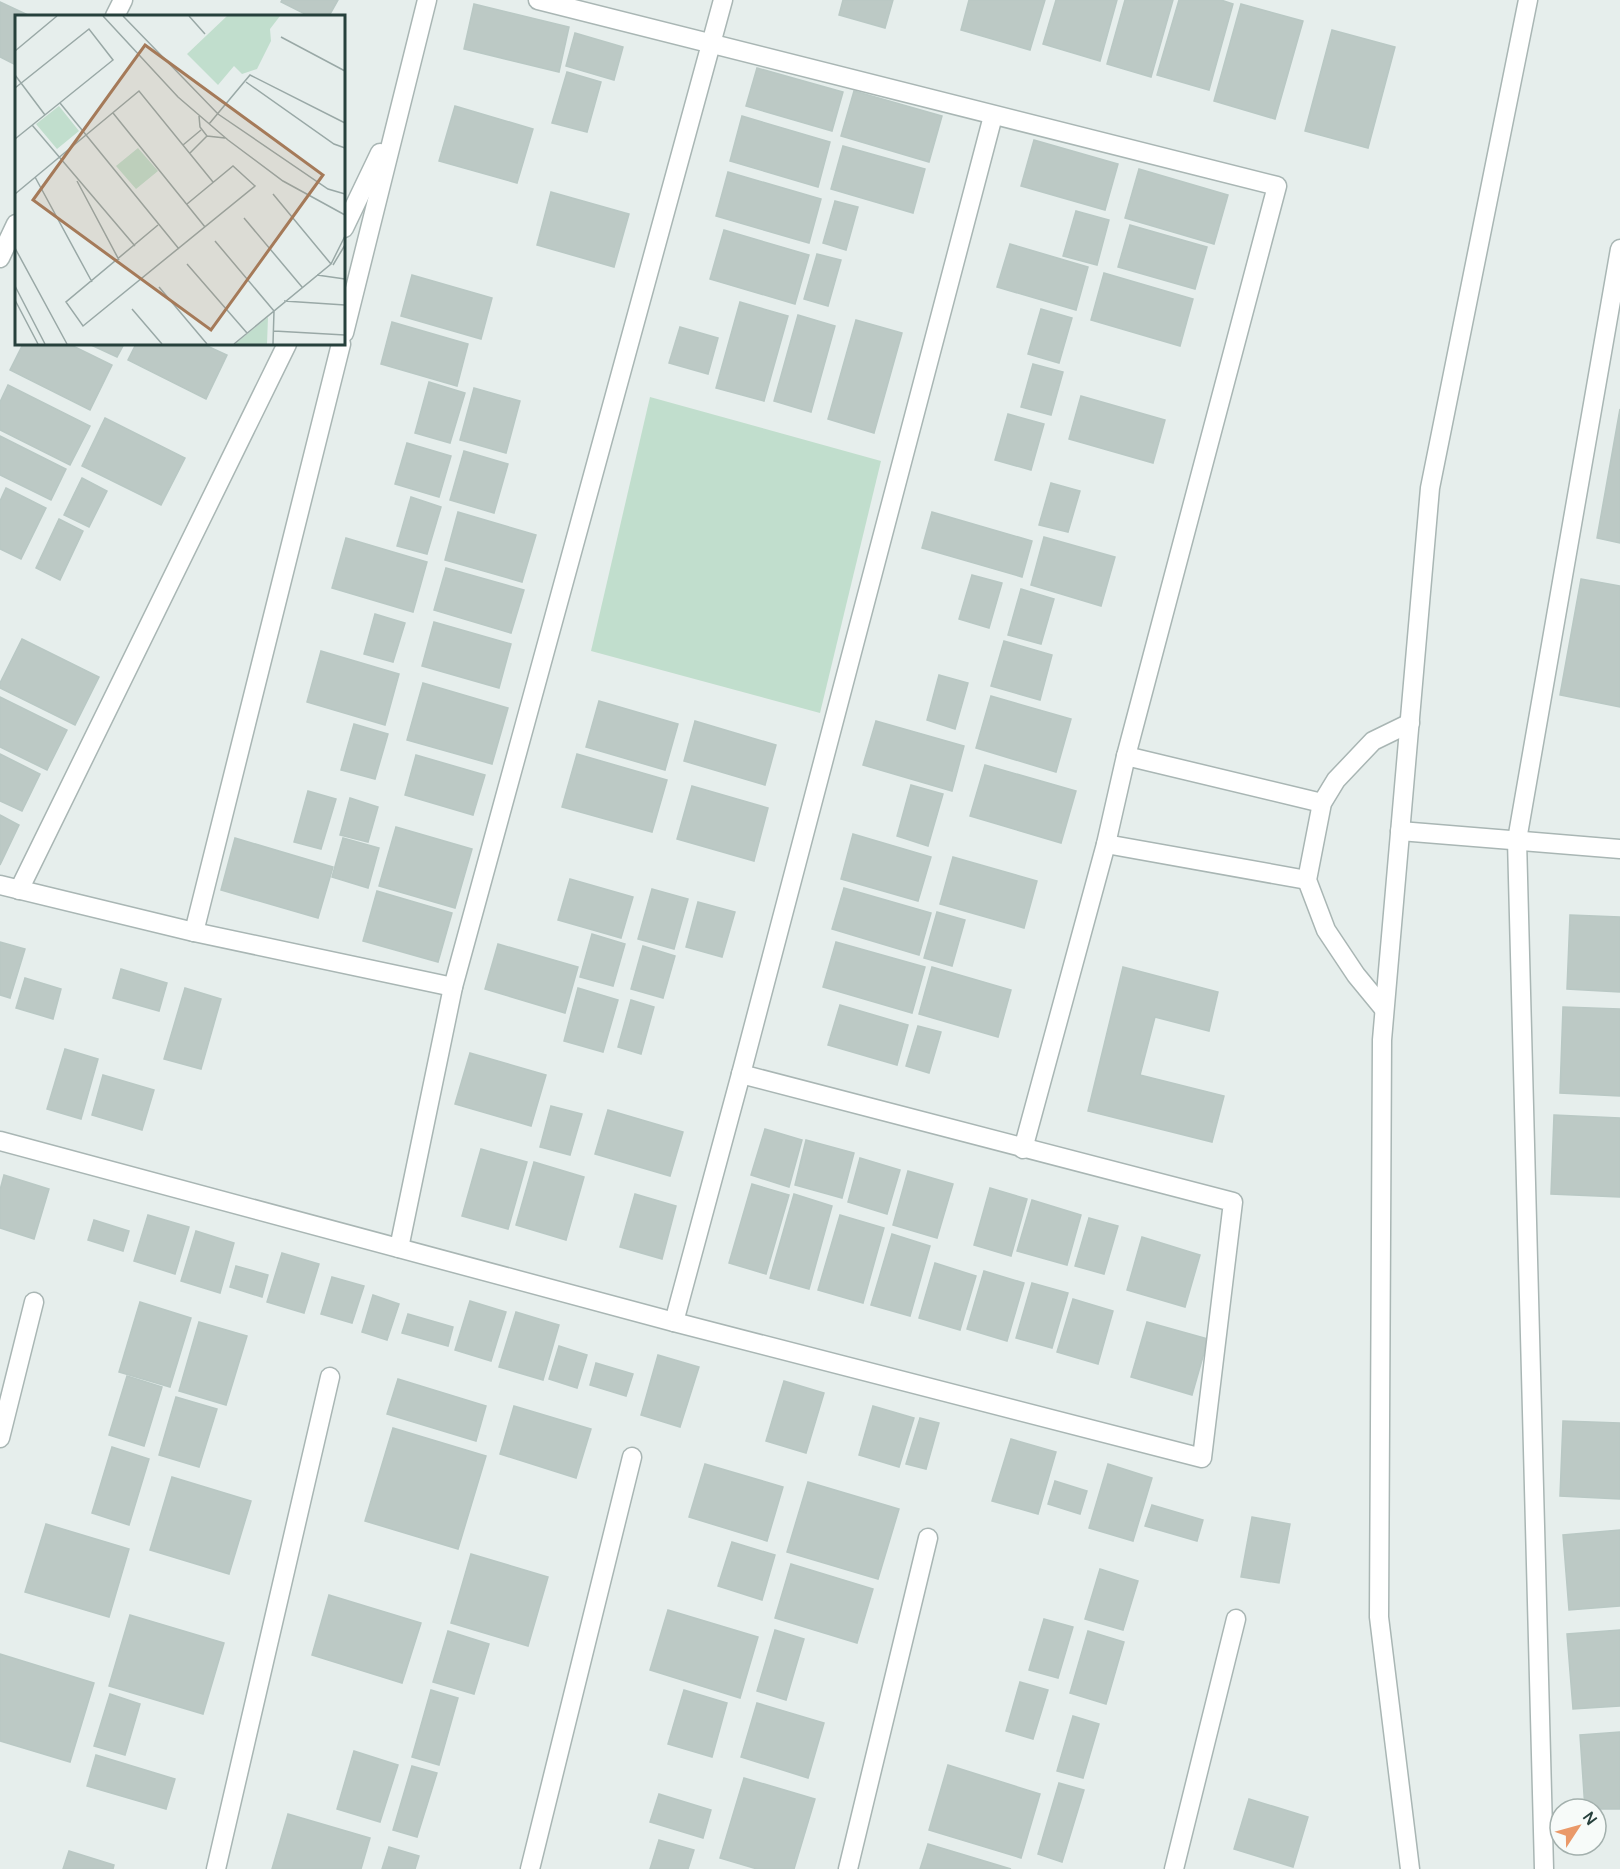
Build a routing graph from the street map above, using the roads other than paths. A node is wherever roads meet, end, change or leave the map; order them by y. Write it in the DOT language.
graph roads {
  1 [pos="123,0"];
  2 [pos="427,0"];
  3 [pos="538,0"];
  4 [pos="723,0"];
  5 [pos="1528,0"];
  6 [pos="116,15"];
  7 [pos="712,45"];
  8 [pos="993,116"];
  9 [pos="397,119"];
  10 [pos="15,226"];
  11 [pos="345,226"];
  12 [pos="1620,249"];
  13 [pos="0,258"];
  14 [pos="345,329"];
  15 [pos="287,345"];
  16 [pos="341,345"];
  17 [pos="1410,723"];
  18 [pos="1126,756"];
  19 [pos="1322,802"];
  20 [pos="1400,831"];
  21 [pos="1517,840"];
  22 [pos="1106,844"];
  23 [pos="1620,849"];
  24 [pos="1307,880"];
  25 [pos="0,885"];
  26 [pos="19,890"];
  27 [pos="194,932"];
  28 [pos="453,987"];
  29 [pos="1384,1009"];
  30 [pos="741,1074"];
  31 [pos="0,1140"];
  32 [pos="1023,1149"];
  33 [pos="399,1248"];
  34 [pos="34,1302"];
  35 [pos="674,1322"];
  36 [pos="330,1377"];
  37 [pos="0,1438"];
  38 [pos="632,1457"];
  39 [pos="928,1538"];
  40 [pos="1236,1619"];
  41 [pos="216,1869"];
  42 [pos="530,1869"];
  43 [pos="848,1869"];
  44 [pos="1174,1869"];
  45 [pos="1410,1869"];
  46 [pos="1544,1869"];
  1 -- 6 [label="street"];
  2 -- 9 [label="street"];
  3 -- 7 [label="street"];
  4 -- 7 [label="street"];
  5 -- 17 [label="street"];
  7 -- 8 [label="street"];
  7 -- 28 [label="street"];
  8 -- 18 [label="street"];
  8 -- 30 [label="street"];
  9 -- 11 [label="street"];
  9 -- 14 [label="street"];
  10 -- 13 [label="street"];
  12 -- 21 [label="street"];
  15 -- 26 [label="street"];
  16 -- 27 [label="street"];
  17 -- 19 [label="street"];
  17 -- 20 [label="street"];
  18 -- 19 [label="street"];
  18 -- 22 [label="street"];
  19 -- 24 [label="street"];
  20 -- 21 [label="street"];
  20 -- 29 [label="street"];
  21 -- 23 [label="street"];
  21 -- 46 [label="street"];
  22 -- 24 [label="street"];
  22 -- 32 [label="street"];
  24 -- 29 [label="street"];
  25 -- 26 [label="street"];
  26 -- 27 [label="street"];
  27 -- 28 [label="street"];
  28 -- 33 [label="street"];
  29 -- 45 [label="street"];
  30 -- 32 [label="street"];
  30 -- 35 [label="street"];
  31 -- 33 [label="street"];
  32 -- 35 [label="street"];
  33 -- 35 [label="street"];
  34 -- 37 [label="street"];
  36 -- 41 [label="street"];
  38 -- 42 [label="street"];
  39 -- 43 [label="street"];
  40 -- 44 [label="street"];
}
